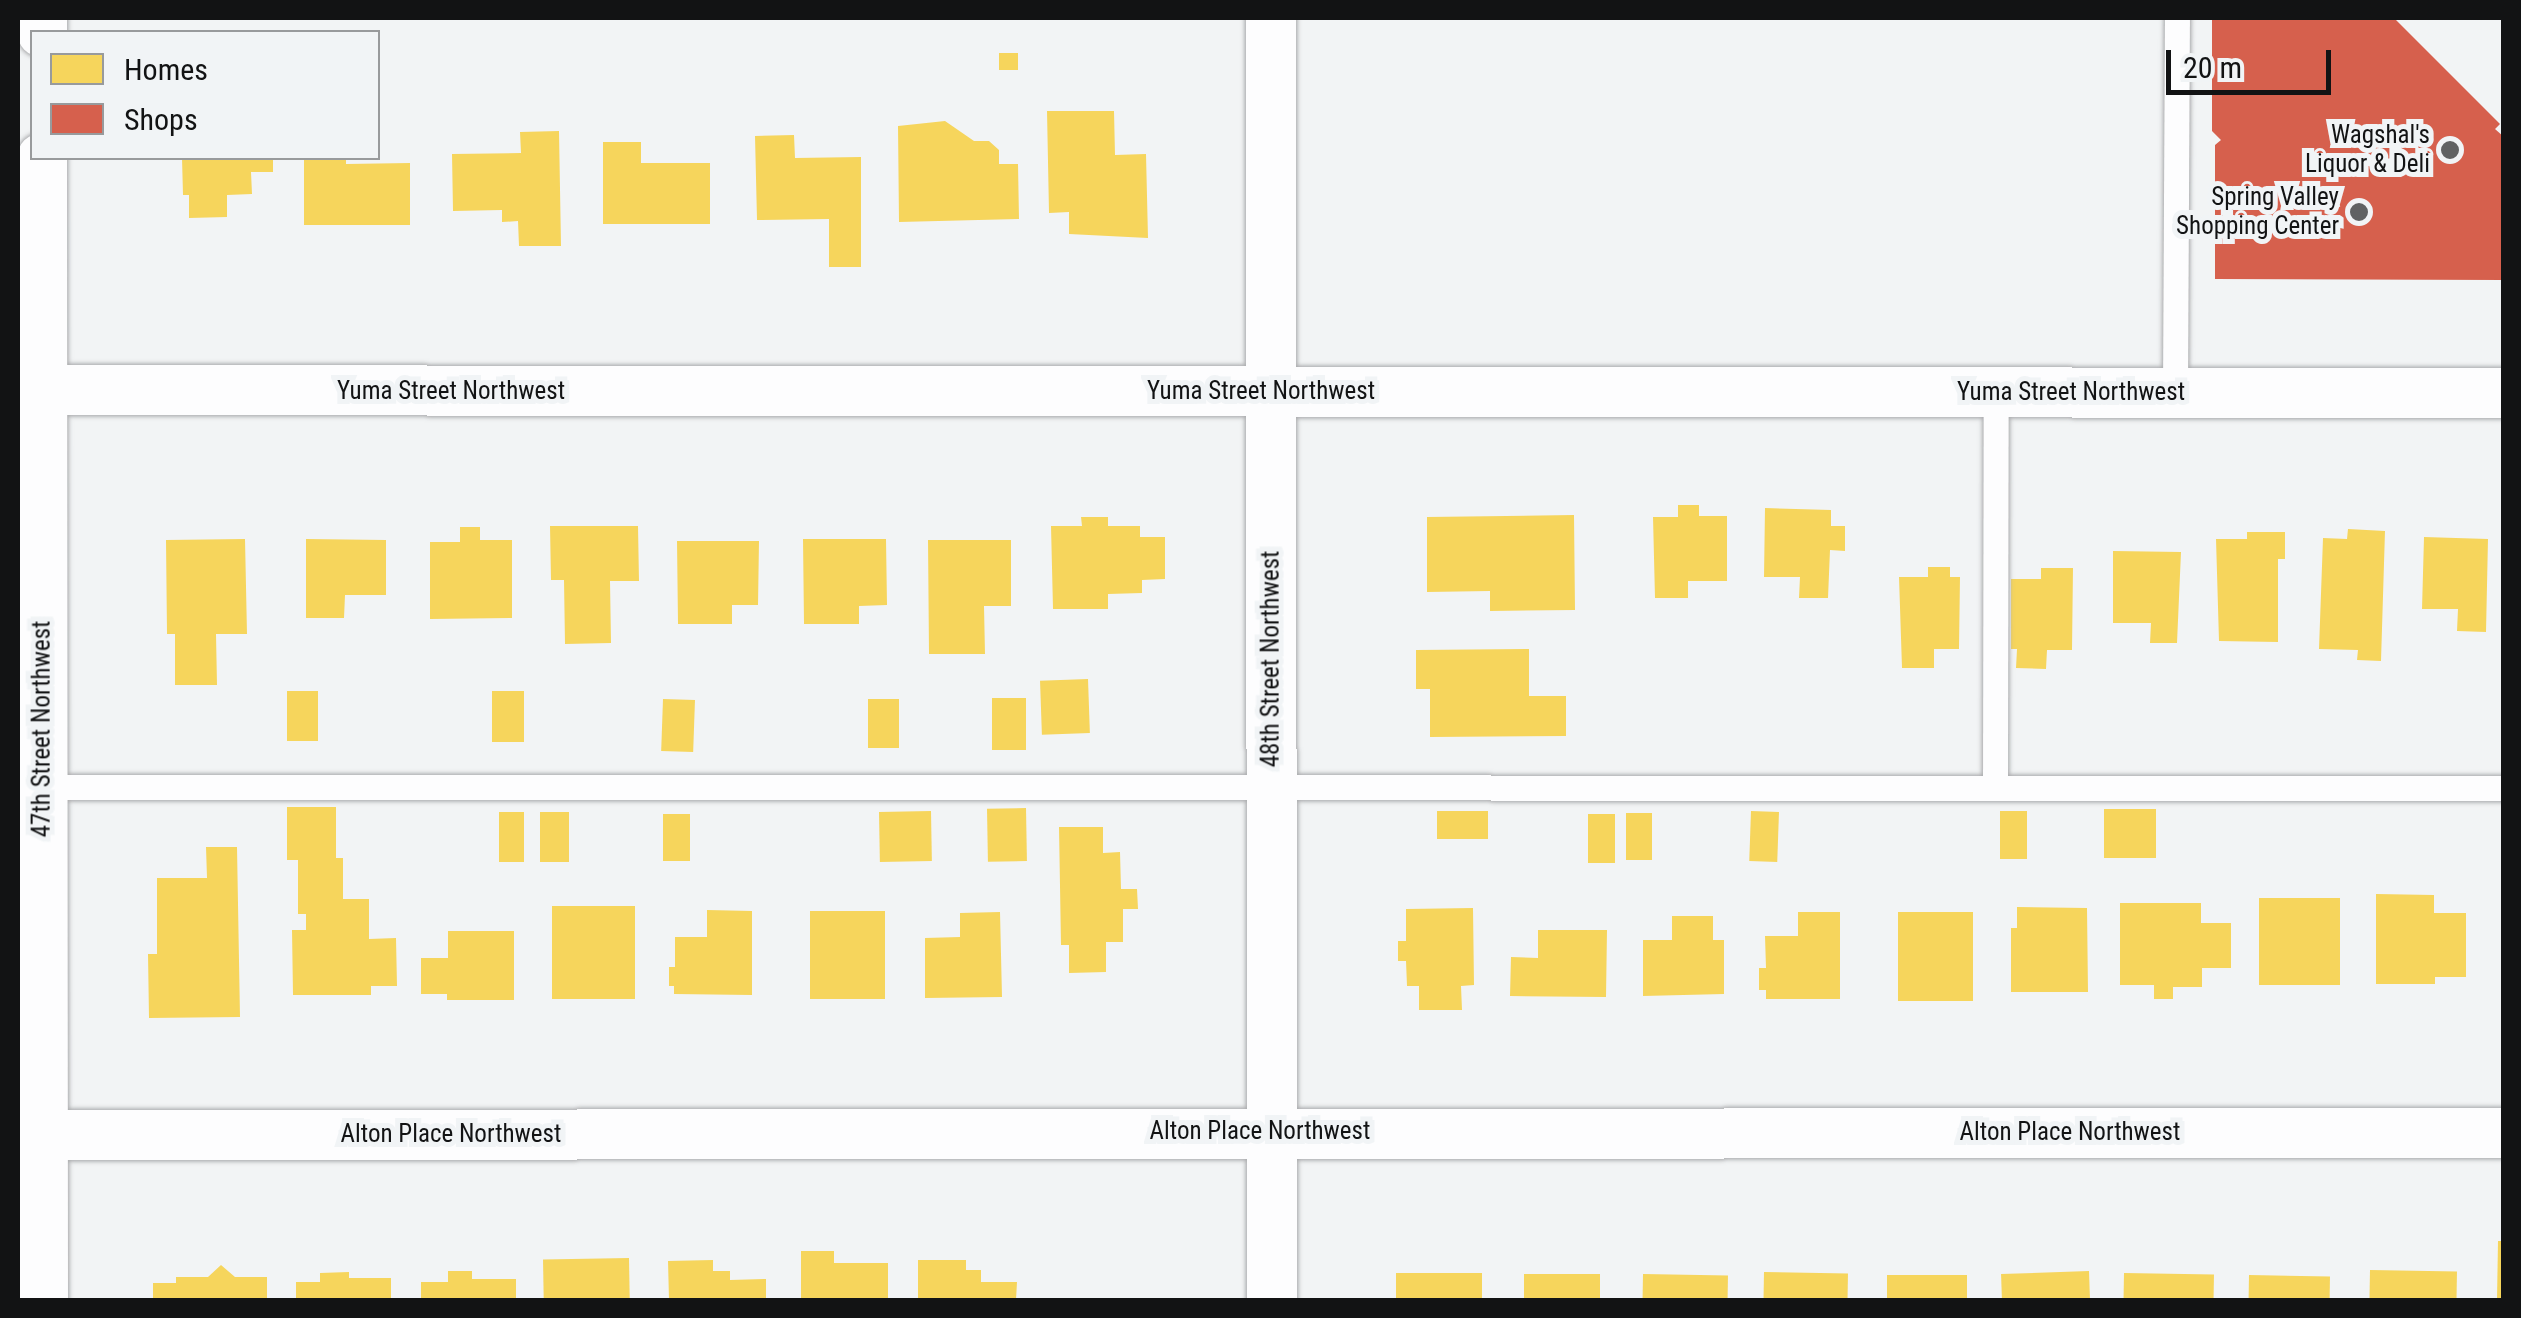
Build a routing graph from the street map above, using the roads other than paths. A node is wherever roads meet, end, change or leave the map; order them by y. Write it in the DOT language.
graph roads {
  1 [pos="1271,18"];
  2 [pos="2177,18"];
  3 [pos="42,160"];
  4 [pos="30,390"];
  5 [pos="1272,392"];
  6 [pos="1996,392"];
  7 [pos="2175,392"];
  8 [pos="2504,393"];
  9 [pos="1272,784"];
  10 [pos="30,787"];
  11 [pos="1995,788"];
  12 [pos="2504,788"];
  13 [pos="1272,1131"];
  14 [pos="2504,1133"];
  15 [pos="30,1135"];
  16 [pos="42,1300"];
  17 [pos="1272,1300"];
  1 -- 5 [label="street, 48th Street Northwest"];
  2 -- 7 [label="lane"];
  3 -- 4 [label="street, 47th Street Northwest"];
  4 -- 5 [label="street, Yuma Street Northwest"];
  4 -- 10 [label="street, 47th Street Northwest"];
  5 -- 6 [label="street, Yuma Street Northwest"];
  5 -- 9 [label="street, 48th Street Northwest"];
  6 -- 7 [label="street, Yuma Street Northwest"];
  6 -- 11 [label="lane"];
  7 -- 8 [label="street, Yuma Street Northwest"];
  9 -- 10 [label="lane"];
  9 -- 11 [label="lane"];
  9 -- 13 [label="street, 48th Street Northwest"];
  10 -- 15 [label="street, 47th Street Northwest"];
  11 -- 12 [label="lane"];
  13 -- 14 [label="street, Alton Place Northwest"];
  13 -- 15 [label="street, Alton Place Northwest"];
  13 -- 17 [label="street, 48th Street Northwest"];
  15 -- 16 [label="street, 47th Street Northwest"];
}
